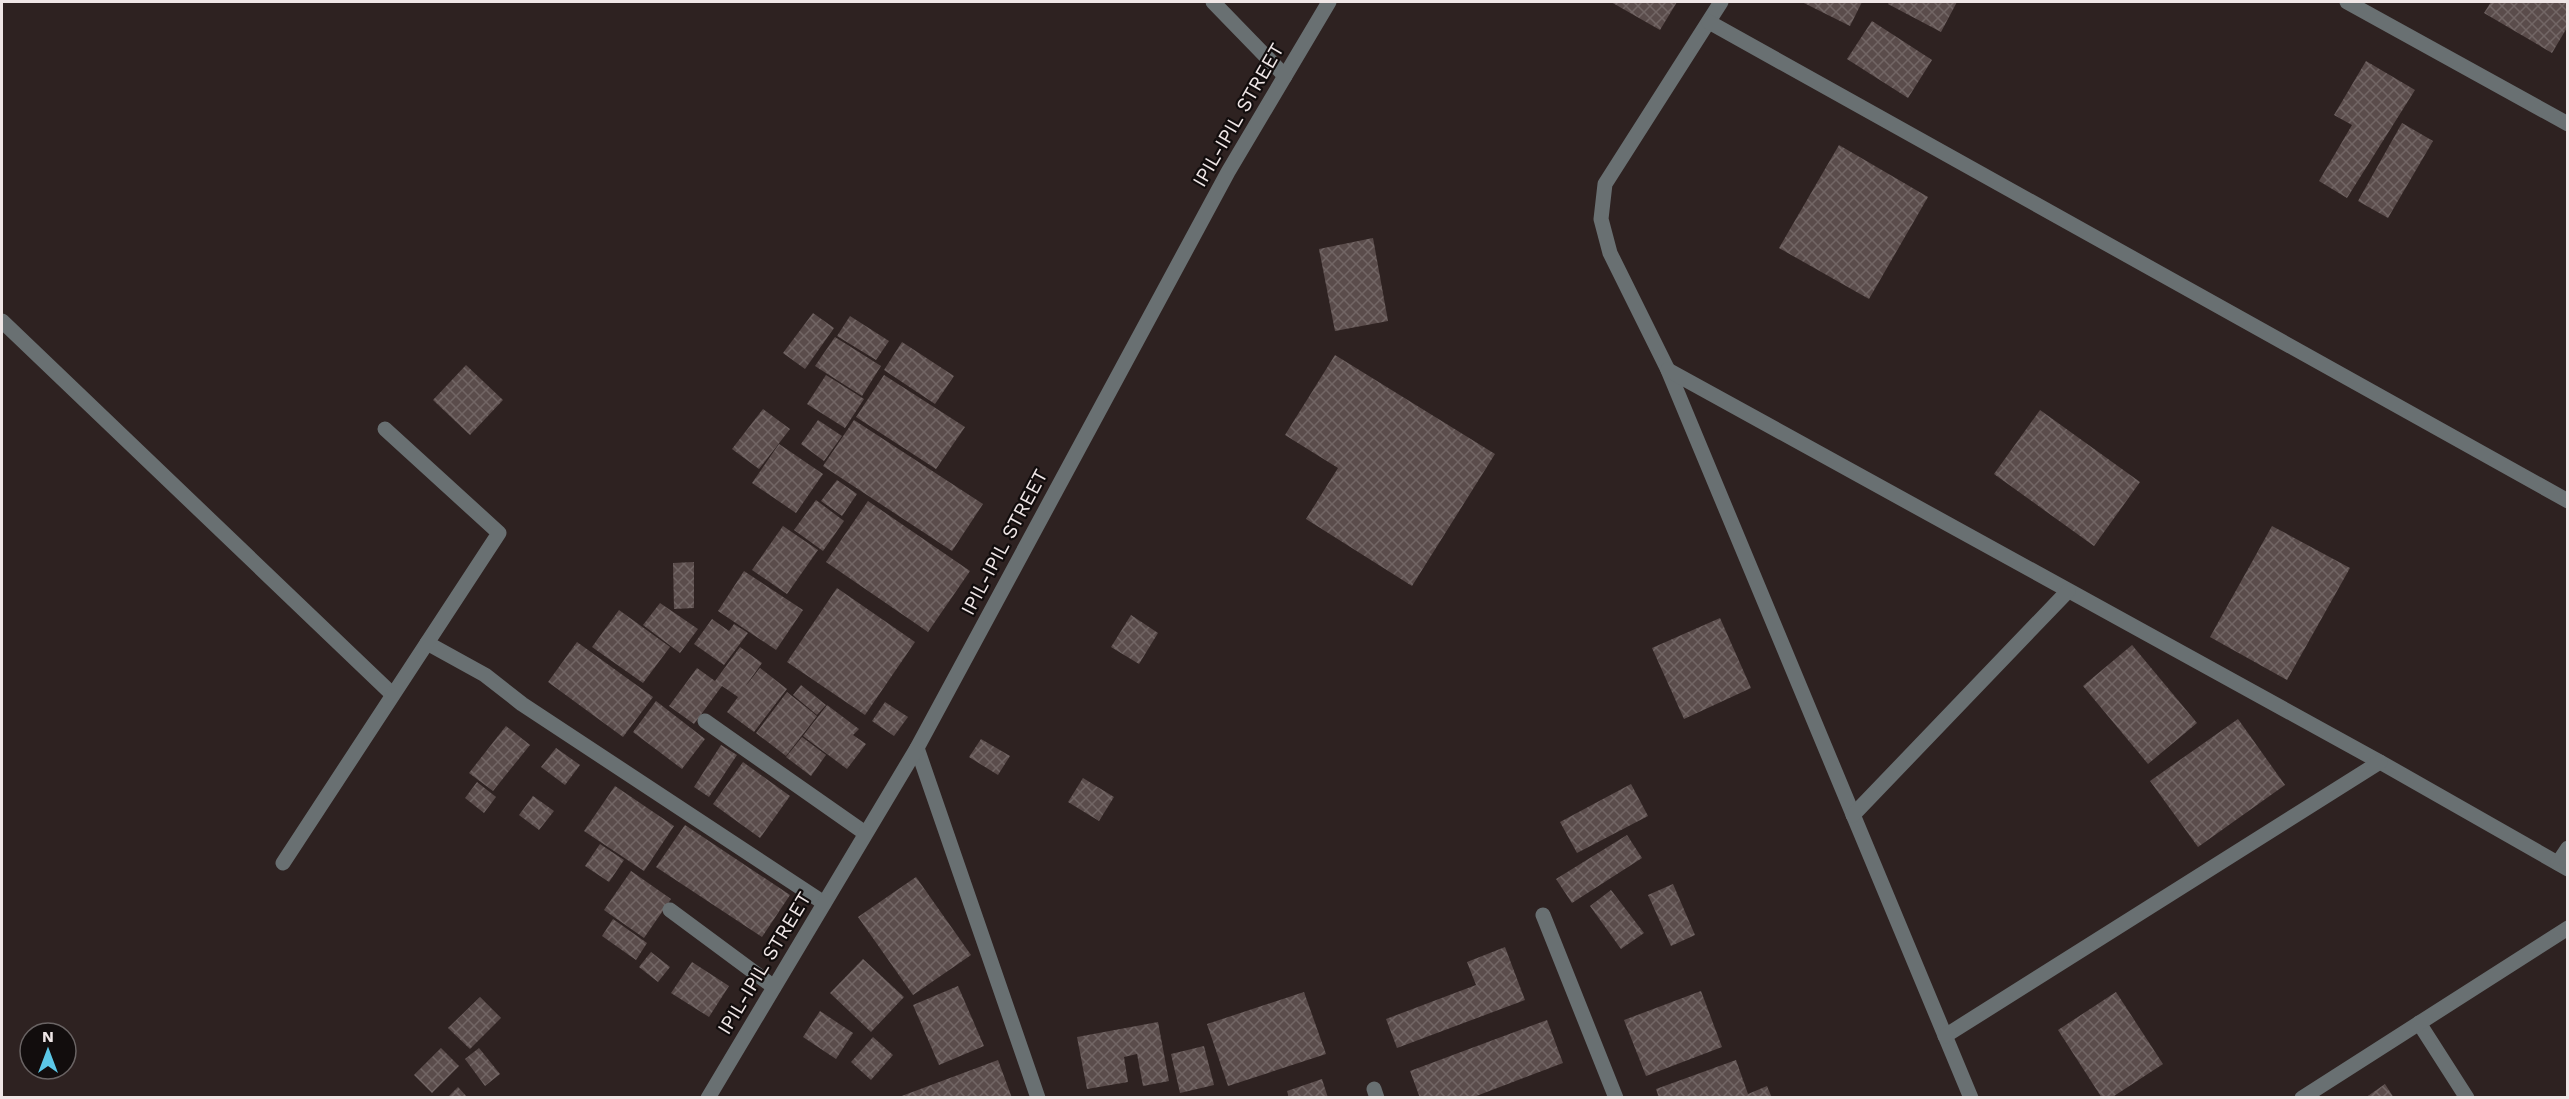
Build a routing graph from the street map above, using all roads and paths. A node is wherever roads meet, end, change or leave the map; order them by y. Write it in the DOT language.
graph roads {
  1 [pos="1213,2"];
  2 [pos="1329,2"];
  3 [pos="1720,2"];
  4 [pos="2347,2"];
  5 [pos="1709,22"];
  6 [pos="1285,76"];
  7 [pos="2568,124"];
  8 [pos="2,321"];
  9 [pos="1668,370"];
  10 [pos="385,429"];
  11 [pos="2568,501"];
  12 [pos="2068,591"];
  13 [pos="427,643"];
  14 [pos="392,694"];
  15 [pos="705,721"];
  16 [pos="917,748"];
  17 [pos="2380,762"];
  18 [pos="1853,815"];
  19 [pos="865,834"];
  20 [pos="2568,848"];
  21 [pos="283,863"];
  22 [pos="2563,866"];
  23 [pos="824,903"];
  24 [pos="670,910"];
  25 [pos="1543,915"];
  26 [pos="2568,928"];
  27 [pos="774,987"];
  28 [pos="2419,1023"];
  29 [pos="1945,1036"];
  30 [pos="708,1098"];
  31 [pos="1038,1098"];
  32 [pos="1616,1098"];
  33 [pos="1971,1098"];
  34 [pos="2302,1098"];
  35 [pos="2467,1098"];
  1 -- 6 [label="street"];
  2 -- 6 [label="street, IPIL-IPIL STREET"];
  3 -- 5 [label="street"];
  4 -- 7 [label="street"];
  5 -- 9 [label="street"];
  5 -- 11 [label="street"];
  6 -- 16 [label="street, IPIL-IPIL STREET"];
  8 -- 14 [label="street"];
  9 -- 12 [label="street"];
  9 -- 18 [label="street"];
  10 -- 13 [label="street"];
  12 -- 17 [label="street"];
  12 -- 18 [label="street"];
  13 -- 14 [label="street"];
  13 -- 23 [label="street"];
  14 -- 21 [label="street"];
  15 -- 19 [label="street"];
  16 -- 19 [label="street, IPIL-IPIL STREET"];
  16 -- 31 [label="street"];
  17 -- 22 [label="street"];
  17 -- 29 [label="street"];
  18 -- 29 [label="street"];
  19 -- 23 [label="street, IPIL-IPIL STREET"];
  20 -- 22 [label="street"];
  23 -- 27 [label="street, IPIL-IPIL STREET"];
  24 -- 27 [label="street"];
  25 -- 32 [label="street"];
  26 -- 28 [label="street"];
  27 -- 30 [label="street, IPIL-IPIL STREET"];
  28 -- 34 [label="street"];
  28 -- 35 [label="street"];
  29 -- 33 [label="street"];
}
